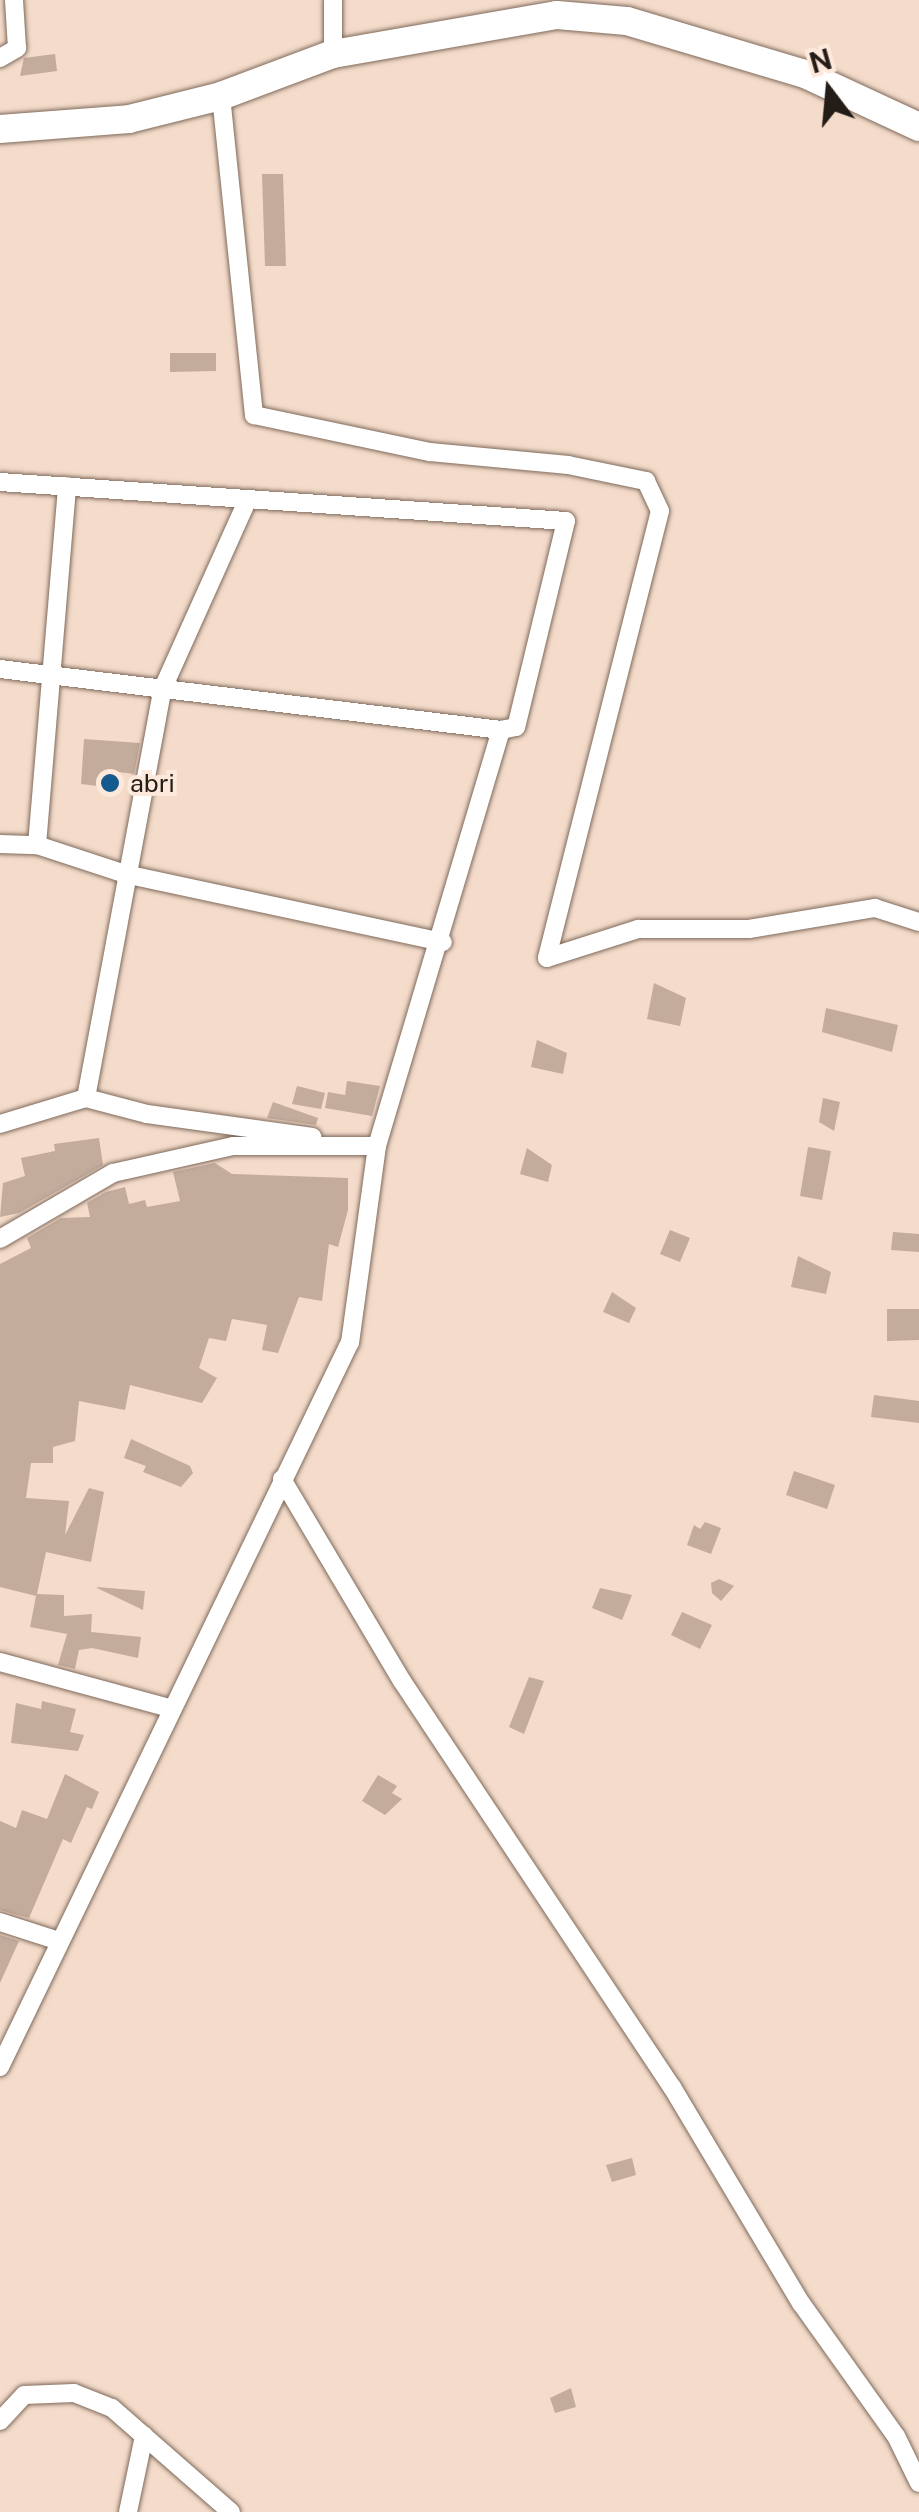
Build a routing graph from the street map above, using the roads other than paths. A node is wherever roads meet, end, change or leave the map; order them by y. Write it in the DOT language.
graph roads {
  1 [pos="333,0"];
  2 [pos="10,3"];
  3 [pos="333,54"];
  4 [pos="0,58"];
  5 [pos="221,96"];
  6 [pos="919,127"];
  7 [pos="0,129"];
  8 [pos="0,482"];
  9 [pos="66,486"];
  10 [pos="248,499"];
  11 [pos="0,669"];
  12 [pos="48,674"];
  13 [pos="163,688"];
  14 [pos="501,730"];
  15 [pos="0,844"];
  16 [pos="37,845"];
  17 [pos="125,874"];
  18 [pos="919,922"];
  19 [pos="443,942"];
  20 [pos="86,1098"];
  21 [pos="0,1124"];
  22 [pos="377,1146"];
  23 [pos="0,1239"];
  24 [pos="282,1479"];
  25 [pos="0,1662"];
  26 [pos="168,1708"];
  27 [pos="0,1922"];
  28 [pos="59,1940"];
  29 [pos="0,2067"];
  30 [pos="0,2421"];
  31 [pos="144,2436"];
  32 [pos="919,2483"];
  33 [pos="128,2512"];
  34 [pos="231,2512"];
  1 -- 3 [label="street"];
  2 -- 4 [label="street"];
  3 -- 5 [label="main road"];
  3 -- 6 [label="main road"];
  5 -- 7 [label="main road"];
  5 -- 18 [label="street"];
  8 -- 9 [label="street"];
  9 -- 10 [label="street"];
  9 -- 12 [label="street"];
  10 -- 13 [label="street"];
  10 -- 14 [label="street"];
  11 -- 12 [label="street"];
  12 -- 13 [label="street"];
  12 -- 16 [label="street"];
  13 -- 14 [label="street"];
  13 -- 17 [label="street"];
  14 -- 19 [label="street"];
  15 -- 16 [label="street"];
  16 -- 17 [label="street"];
  17 -- 19 [label="street"];
  17 -- 20 [label="street"];
  19 -- 22 [label="street"];
  20 -- 21 [label="street"];
  20 -- 22 [label="street"];
  22 -- 23 [label="street"];
  22 -- 24 [label="street"];
  24 -- 26 [label="street"];
  24 -- 32 [label="street"];
  25 -- 26 [label="street"];
  26 -- 28 [label="street"];
  27 -- 28 [label="street"];
  28 -- 29 [label="street"];
  30 -- 31 [label="street"];
  31 -- 33 [label="street"];
  31 -- 34 [label="street"];
}
